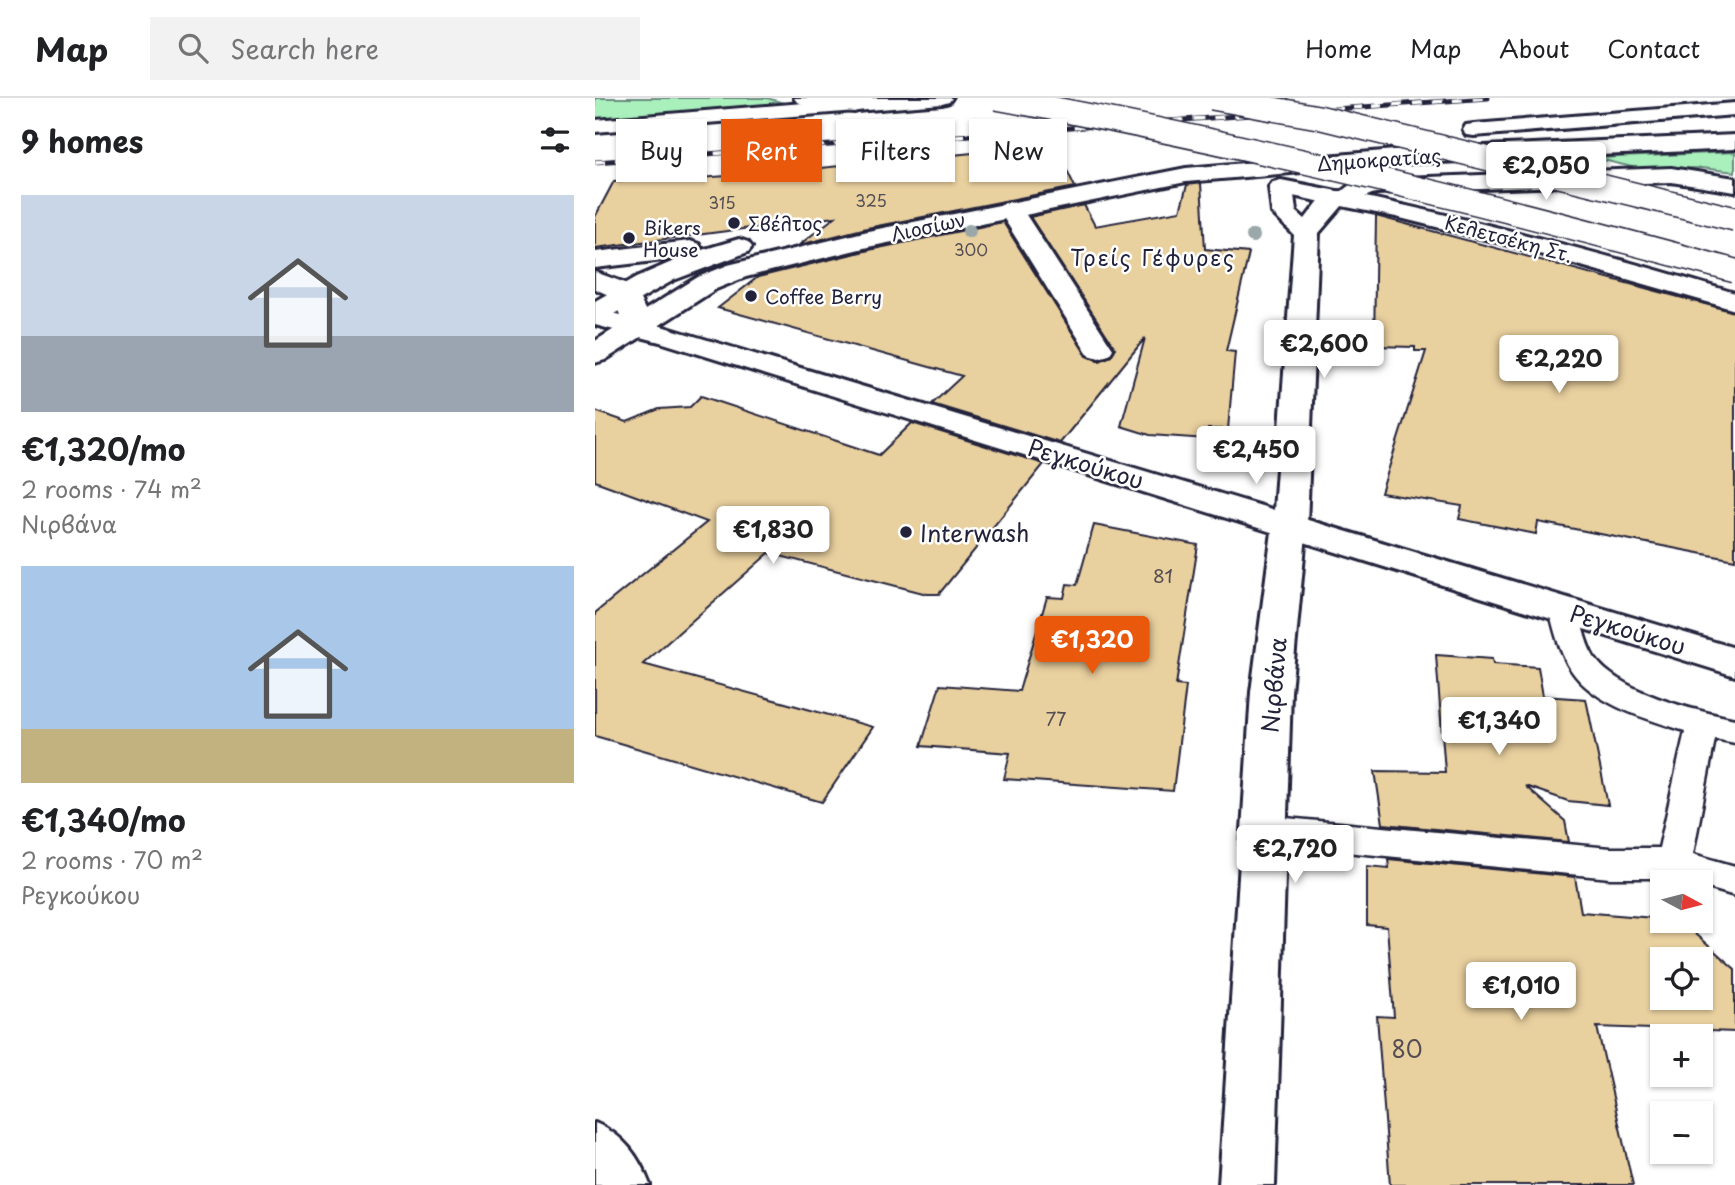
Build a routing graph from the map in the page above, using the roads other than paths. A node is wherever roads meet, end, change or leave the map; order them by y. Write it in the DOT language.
graph roads {
  1 [pos="804,98"];
  2 [pos="942,98"];
  3 [pos="996,98"];
  4 [pos="1212,98"];
  5 [pos="854,106"];
  6 [pos="1735,109"];
  7 [pos="1735,122"];
  8 [pos="595,126"];
  9 [pos="1474,130"];
  10 [pos="1735,142"];
  11 [pos="1179,166"];
  12 [pos="1233,169"];
  13 [pos="1735,184"];
  14 [pos="1281,187"];
  15 [pos="1343,198"];
  16 [pos="1010,209"];
  17 [pos="1735,219"];
  18 [pos="1307,233"];
  19 [pos="782,236"];
  20 [pos="595,260"];
  21 [pos="1735,271"];
  22 [pos="595,280"];
  23 [pos="625,292"];
  24 [pos="1735,302"];
  25 [pos="595,315"];
  26 [pos="638,326"];
  27 [pos="1099,349"];
  28 [pos="595,354"];
  29 [pos="1290,524"];
  30 [pos="1563,609"];
  31 [pos="1735,662"];
  32 [pos="1702,725"];
  33 [pos="1735,731"];
  34 [pos="1264,830"];
  35 [pos="1674,863"];
  36 [pos="1735,881"];
  37 [pos="595,1151"];
  38 [pos="622,1185"];
  39 [pos="1247,1185"];
  1 -- 5 [label="main road"];
  2 -- 5 [label="main road"];
  3 -- 21 [label="main road, bridge"];
  4 -- 17 [label="main road, bridge"];
  5 -- 8 [label="main road"];
  6 -- 9 [label="main road, Δημοκρατίας"];
  7 -- 9 [label="main road, Δημοκρατίας"];
  9 -- 11 [label="main road, Δημοκρατίας"];
  10 -- 12 [label="main road, Δημοκρατίας"];
  11 -- 12 [label="main road, Λιοσίων"];
  11 -- 14 [label="main road, Κελετσέκη Στ."];
  11 -- 16 [label="main road, Λιοσίων"];
  11 -- 19 [label="main road, Λιοσίων"];
  13 -- 15 [label="main road"];
  14 -- 15 [label="main road, Κελετσέκη Στ."];
  14 -- 18 [label="main road"];
  15 -- 18 [label="main road"];
  15 -- 24 [label="main road, Κελετσέκη Στ."];
  16 -- 26 [label="main road, Λιοσίων"];
  16 -- 27 [label="main road"];
  18 -- 29 [label="main road, Νιρβάνα"];
  19 -- 20 [label="main road"];
  19 -- 23 [label="main road, Λιοσίων"];
  22 -- 23 [label="main road"];
  23 -- 25 [label="main road"];
  23 -- 26 [label="main road"];
  25 -- 26 [label="main road"];
  26 -- 28 [label="main road, Λιοσίων"];
  26 -- 29 [label="main road, Ρεγκούκου"];
  29 -- 30 [label="main road, Ρεγκούκου"];
  29 -- 34 [label="main road, Νιρβάνα"];
  30 -- 31 [label="main road, Ρεγκούκου"];
  30 -- 32 [label="lane"];
  32 -- 33 [label="lane"];
  32 -- 35 [label="lane"];
  34 -- 35 [label="lane"];
  34 -- 39 [label="main road, Νιρβάνα"];
  35 -- 36 [label="lane"];
  37 -- 38 [label="main road"];
}
